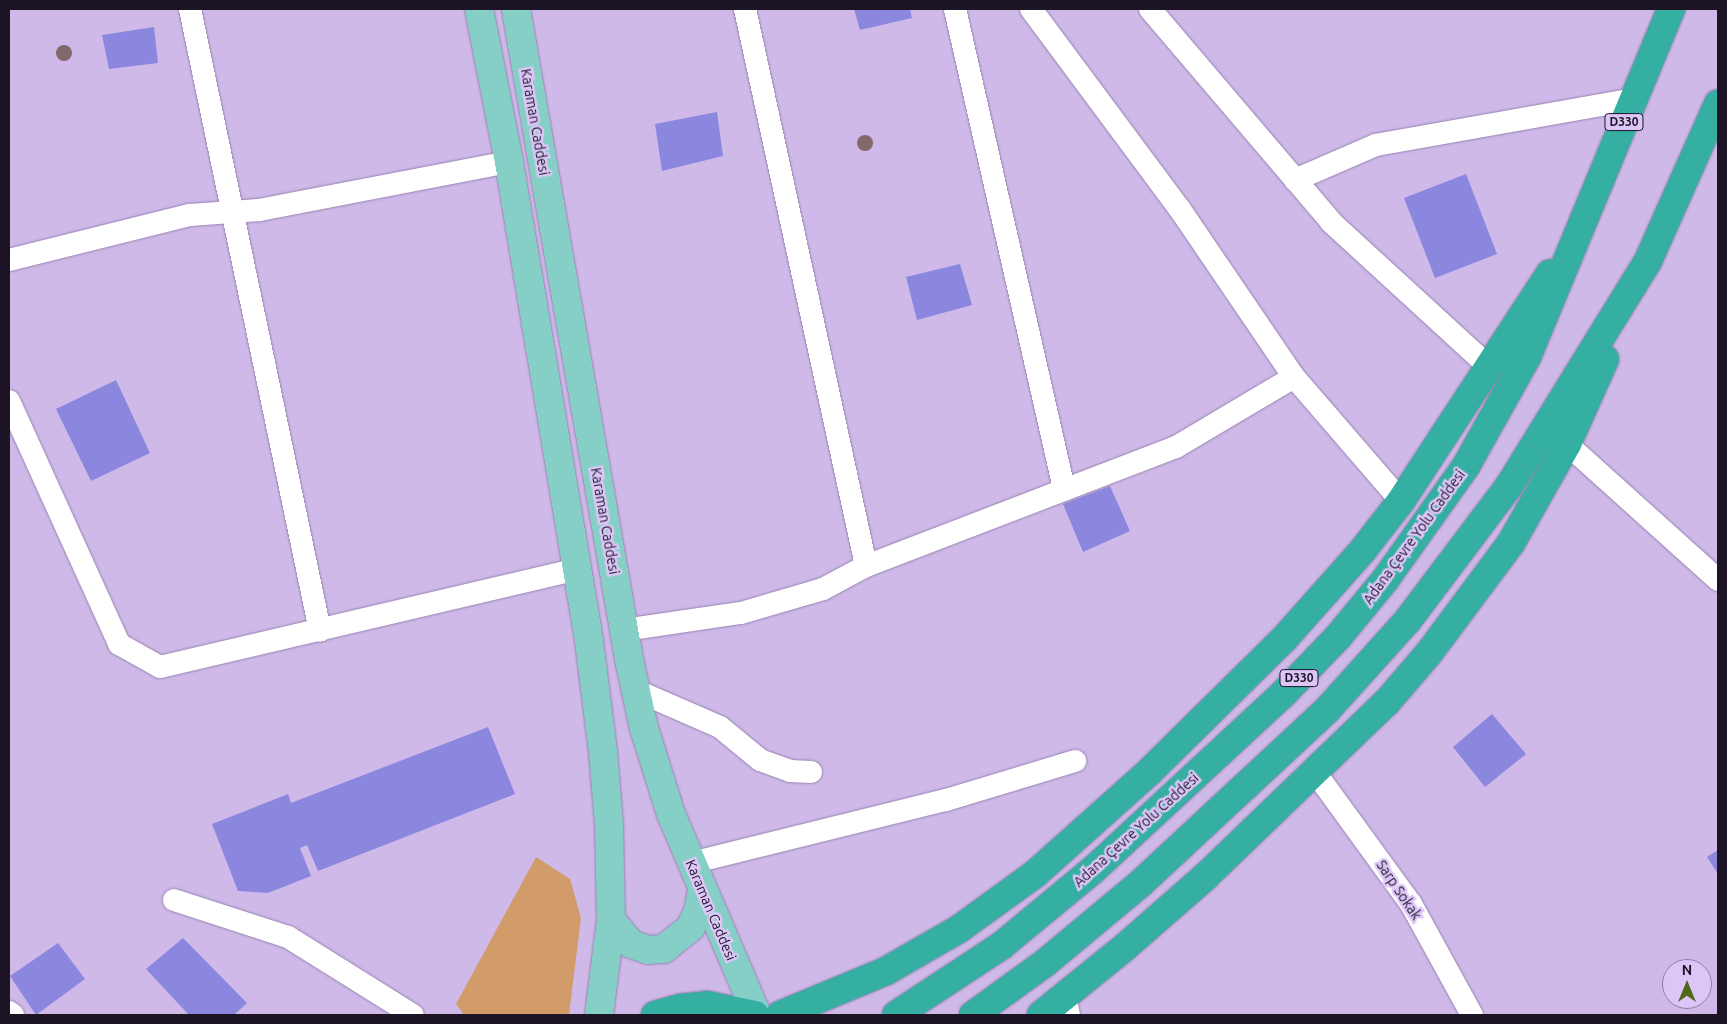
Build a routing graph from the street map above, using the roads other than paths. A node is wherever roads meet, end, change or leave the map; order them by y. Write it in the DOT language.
graph roads {
  1 [pos="190,9"];
  2 [pos="479,9"];
  3 [pos="516,9"];
  4 [pos="745,9"];
  5 [pos="955,9"];
  6 [pos="1032,9"];
  7 [pos="1150,9"];
  8 [pos="1671,9"];
  9 [pos="1633,99"];
  10 [pos="1718,104"];
  11 [pos="509,162"];
  12 [pos="1295,180"];
  13 [pos="234,212"];
  14 [pos="1578,235"];
  15 [pos="9,260"];
  16 [pos="1648,261"];
  17 [pos="1488,366"];
  18 [pos="1294,377"];
  19 [pos="9,401"];
  20 [pos="1567,444"];
  21 [pos="1064,490"];
  22 [pos="1401,501"];
  23 [pos="866,566"];
  24 [pos="575,570"];
  25 [pos="1718,580"];
  26 [pos="624,630"];
  27 [pos="320,631"];
  28 [pos="636,690"];
  29 [pos="1075,762"];
  30 [pos="811,772"];
  31 [pos="1315,772"];
  32 [pos="691,864"];
  33 [pos="702,888"];
  34 [pos="174,900"];
  35 [pos="610,920"];
  36 [pos="1067,1006"];
  37 [pos="9,1012"];
  38 [pos="13,1015"];
  39 [pos="413,1015"];
  40 [pos="599,1015"];
  41 [pos="655,1015"];
  42 [pos="756,1015"];
  43 [pos="780,1015"];
  44 [pos="896,1015"];
  45 [pos="973,1015"];
  46 [pos="1040,1015"];
  47 [pos="1472,1015"];
  1 -- 13 [label="street"];
  2 -- 11 [label="main road"];
  3 -- 26 [label="main road, Karaman Caddesi"];
  4 -- 23 [label="street"];
  5 -- 21 [label="street"];
  6 -- 18 [label="street"];
  7 -- 12 [label="street"];
  8 -- 9 [label="highway, Adana Çevre Yolu Caddesi / D330"];
  9 -- 12 [label="street"];
  9 -- 14 [label="highway, Adana Çevre Yolu Caddesi / D330"];
  10 -- 16 [label="highway"];
  11 -- 13 [label="street"];
  11 -- 24 [label="main road"];
  12 -- 17 [label="street"];
  13 -- 15 [label="street"];
  13 -- 27 [label="street"];
  14 -- 17 [label="highway"];
  14 -- 44 [label="highway, Adana Çevre Yolu Caddesi / D330"];
  16 -- 20 [label="highway"];
  16 -- 45 [label="highway"];
  17 -- 22 [label="highway"];
  18 -- 21 [label="street"];
  18 -- 22 [label="street"];
  19 -- 27 [label="street"];
  20 -- 25 [label="street"];
  20 -- 31 [label="highway"];
  21 -- 23 [label="street"];
  22 -- 43 [label="highway"];
  23 -- 26 [label="street"];
  24 -- 27 [label="street"];
  24 -- 35 [label="main road"];
  26 -- 28 [label="main road, Karaman Caddesi"];
  28 -- 30 [label="street"];
  28 -- 32 [label="main road, Karaman Caddesi"];
  29 -- 32 [label="street"];
  31 -- 36 [label="highway"];
  31 -- 47 [label="street, Sarp Sokak"];
  32 -- 33 [label="main road, Karaman Caddesi"];
  33 -- 35 [label="main road"];
  33 -- 42 [label="main road, Karaman Caddesi"];
  34 -- 39 [label="street"];
  35 -- 40 [label="main road"];
  36 -- 46 [label="highway"];
  37 -- 38 [label="street"];
  41 -- 42 [label="highway"];
}
